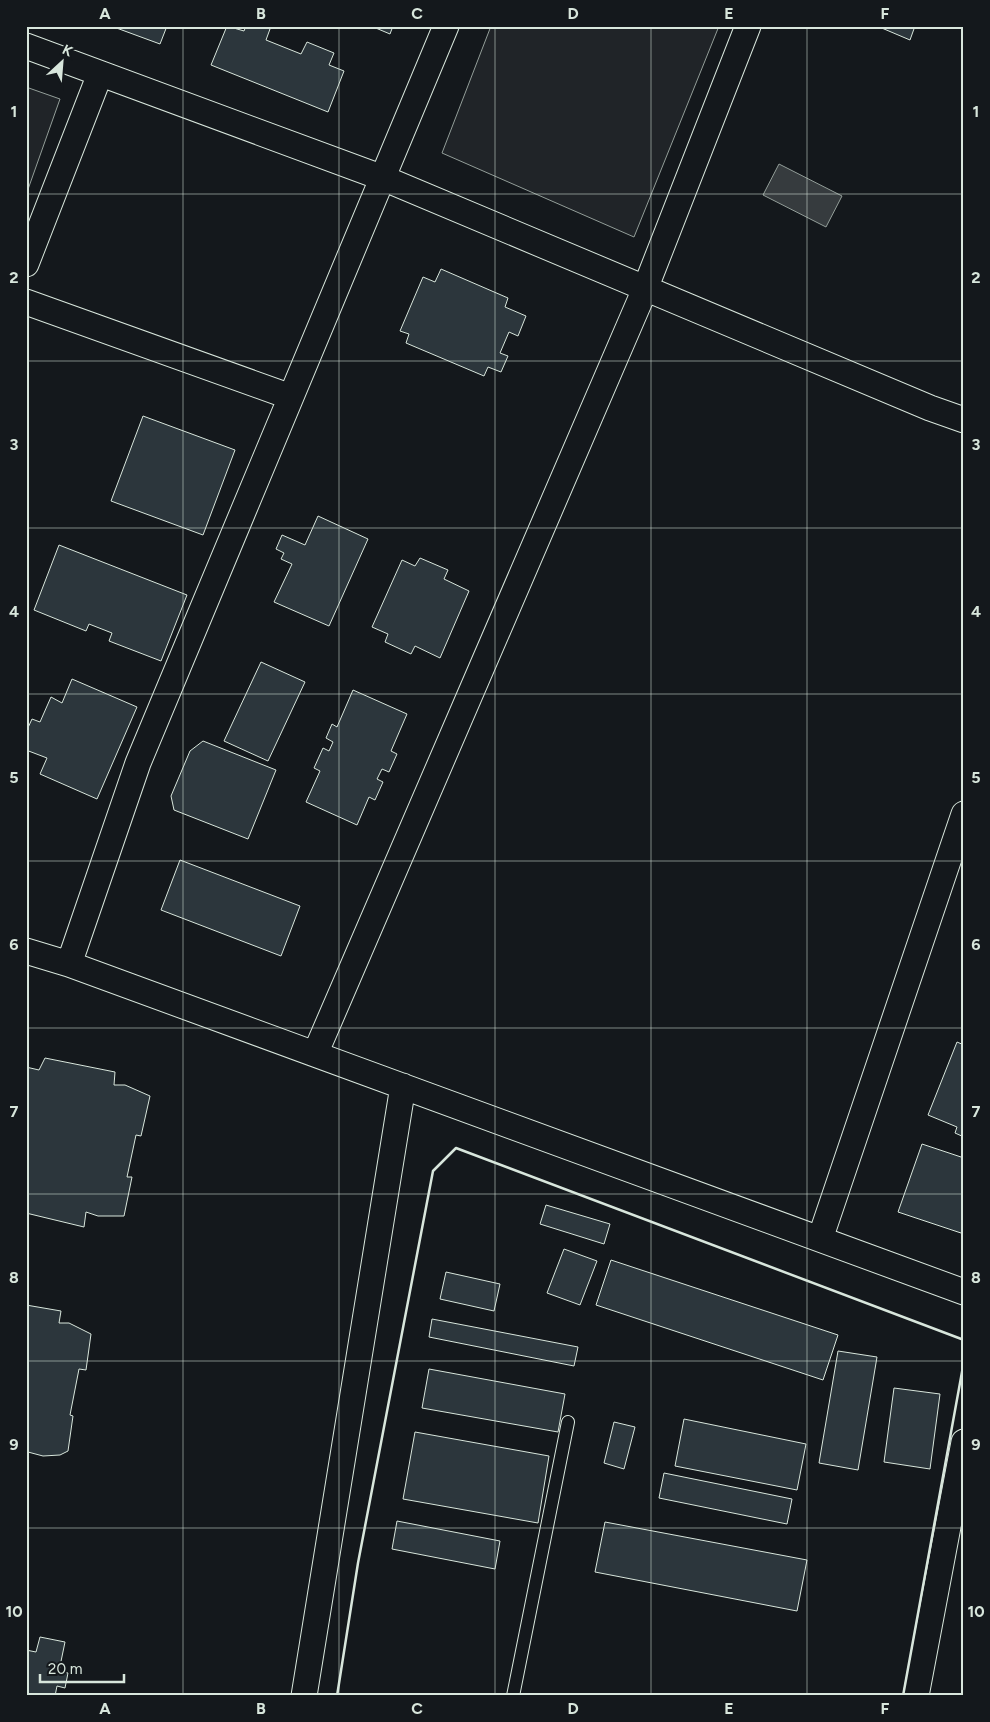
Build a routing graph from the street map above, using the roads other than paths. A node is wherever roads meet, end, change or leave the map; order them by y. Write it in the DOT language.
graph roads {
  1 [pos="446,26"];
  2 [pos="748,26"];
  3 [pos="26,46"];
  4 [pos="100,74"];
  5 [pos="383,178"];
  6 [pos="26,264"];
  7 [pos="645,289"];
  8 [pos="26,302"];
  9 [pos="291,397"];
  10 [pos="964,420"];
  11 [pos="964,814"];
  12 [pos="26,951"];
  13 [pos="69,964"];
  14 [pos="315,1054"];
  15 [pos="403,1086"];
  16 [pos="820,1239"];
  17 [pos="964,1292"];
  18 [pos="568,1422"];
  19 [pos="964,1442"];
  20 [pos="304,1696"];
  21 [pos="513,1696"];
  22 [pos="916,1696"];
  1 -- 5 [label="street"];
  2 -- 7 [label="street"];
  3 -- 4 [label="street"];
  4 -- 5 [label="street"];
  4 -- 6 [label="street"];
  5 -- 7 [label="street"];
  5 -- 9 [label="street"];
  7 -- 10 [label="street"];
  7 -- 14 [label="street"];
  8 -- 9 [label="street"];
  9 -- 13 [label="street"];
  11 -- 16 [label="street"];
  12 -- 13 [label="street"];
  13 -- 14 [label="street"];
  14 -- 15 [label="street"];
  15 -- 16 [label="street"];
  15 -- 20 [label="street"];
  16 -- 17 [label="street"];
  18 -- 21 [label="lane"];
  19 -- 22 [label="street"];
}
